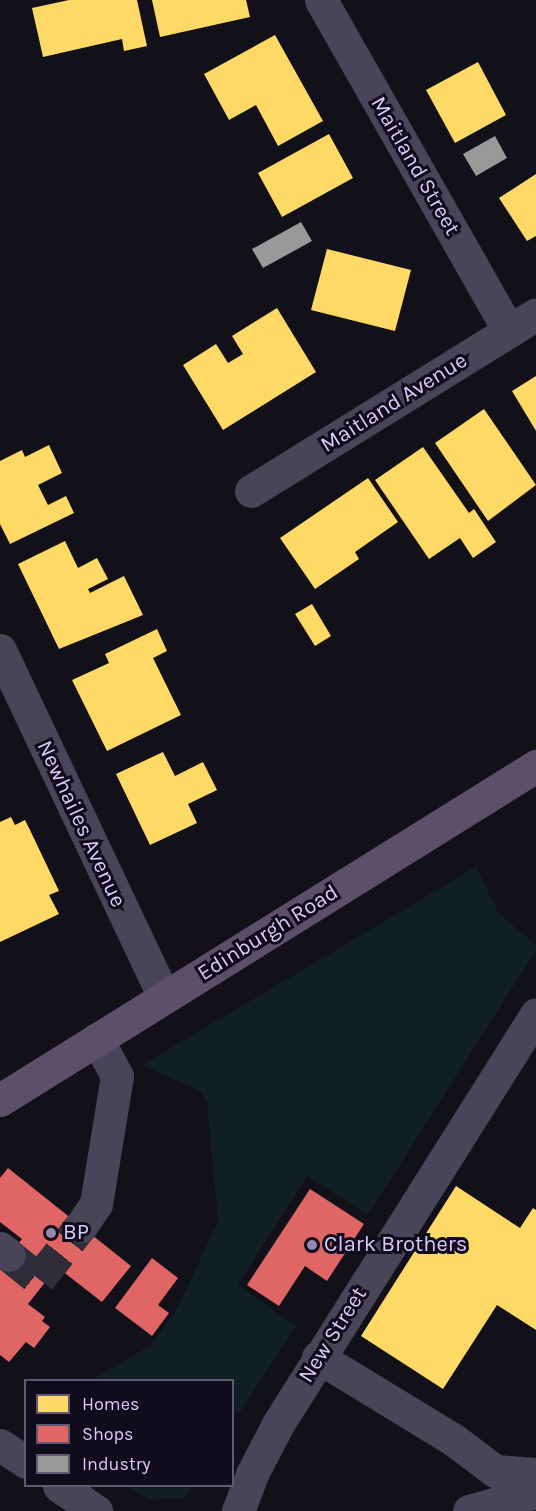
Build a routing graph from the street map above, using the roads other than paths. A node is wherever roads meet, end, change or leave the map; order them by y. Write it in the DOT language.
graph roads {
  1 [pos="321,0"];
  2 [pos="523,323"];
  3 [pos="251,491"];
  4 [pos="0,650"];
  5 [pos="536,766"];
  6 [pos="164,997"];
  7 [pos="536,1014"];
  8 [pos="97,1039"];
  9 [pos="0,1100"];
  10 [pos="81,1226"];
  11 [pos="318,1357"];
  12 [pos="0,1445"];
  13 [pos="24,1461"];
  14 [pos="536,1474"];
  15 [pos="62,1487"];
  16 [pos="536,1492"];
  17 [pos="96,1511"];
  18 [pos="238,1511"];
  19 [pos="469,1511"];
  1 -- 2 [label="street, Maitland Street"];
  2 -- 3 [label="street, Maitland Avenue"];
  4 -- 6 [label="street, Newhailes Avenue"];
  5 -- 6 [label="main road, Edinburgh Road"];
  6 -- 8 [label="main road, Edinburgh Road"];
  7 -- 11 [label="street, New Street"];
  8 -- 9 [label="main road, Edinburgh Road"];
  8 -- 10 [label="street"];
  11 -- 14 [label="street"];
  11 -- 18 [label="street, New Street"];
  12 -- 13 [label="street"];
  15 -- 17 [label="street"];
  16 -- 19 [label="street"];
}
